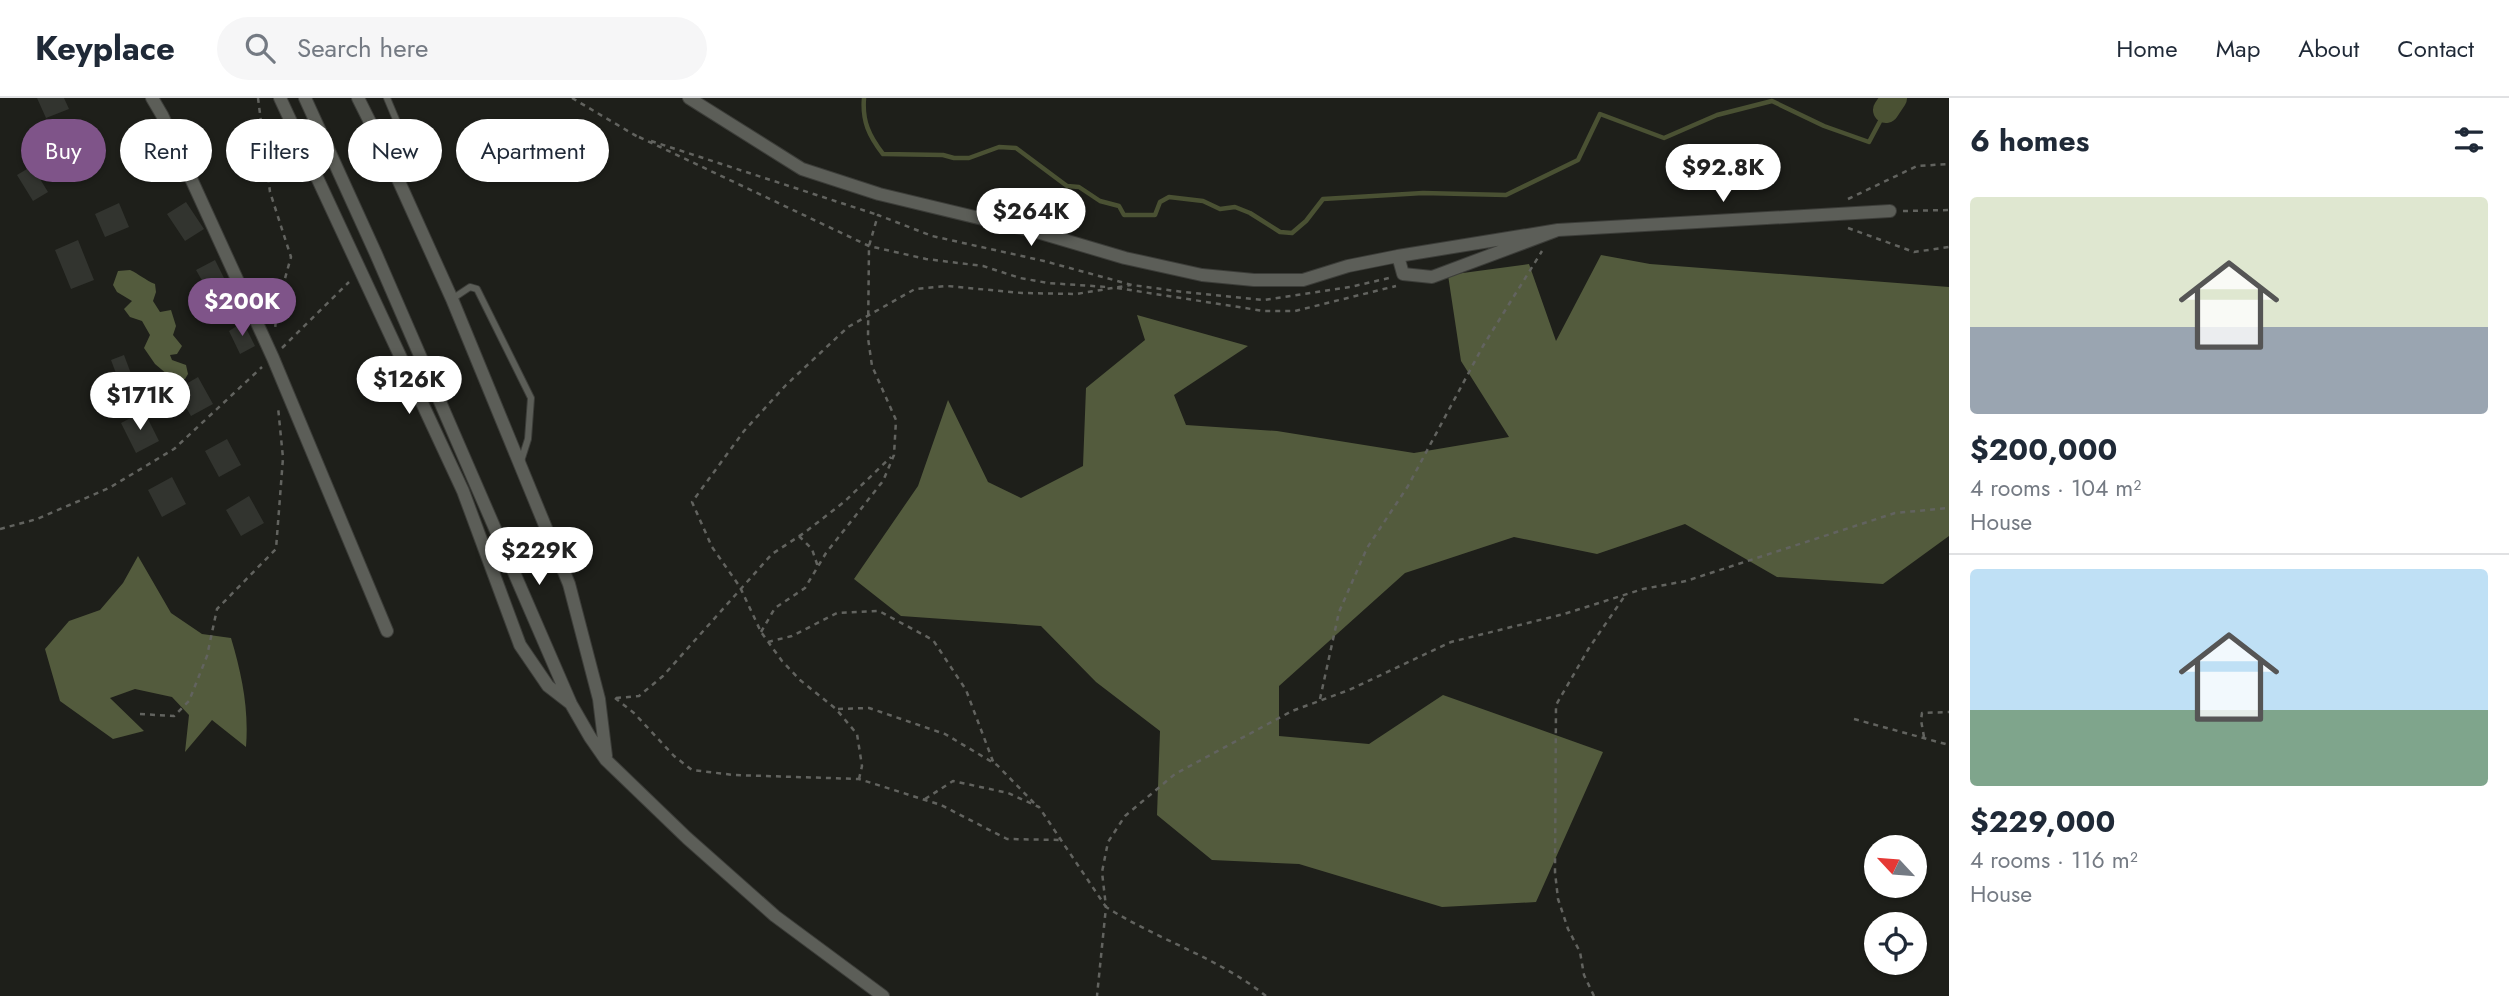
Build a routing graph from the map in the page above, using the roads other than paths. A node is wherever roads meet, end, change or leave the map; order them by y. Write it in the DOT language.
graph roads {
  1 [pos="152,98"];
  2 [pos="280,98"];
  3 [pos="305,98"];
  4 [pos="358,98"];
  5 [pos="387,98"];
  6 [pos="689,98"];
  7 [pos="396,119"];
  8 [pos="1890,211"];
  9 [pos="1558,230"];
  10 [pos="1398,256"];
  11 [pos="452,299"];
  12 [pos="520,465"];
  13 [pos="387,631"];
  14 [pos="572,704"];
  15 [pos="606,760"];
  16 [pos="883,996"];
  1 -- 13 [label="street"];
  2 -- 14 [label="street"];
  3 -- 14 [label="street"];
  4 -- 11 [label="street"];
  5 -- 7 [label="lane"];
  6 -- 10 [label="street"];
  8 -- 9 [label="street"];
  9 -- 10 [label="street"];
  9 -- 10 [label="street"];
  11 -- 12 [label="street"];
  11 -- 12 [label="lane"];
  12 -- 15 [label="street"];
  14 -- 15 [label="street"];
  15 -- 16 [label="street"];
}
